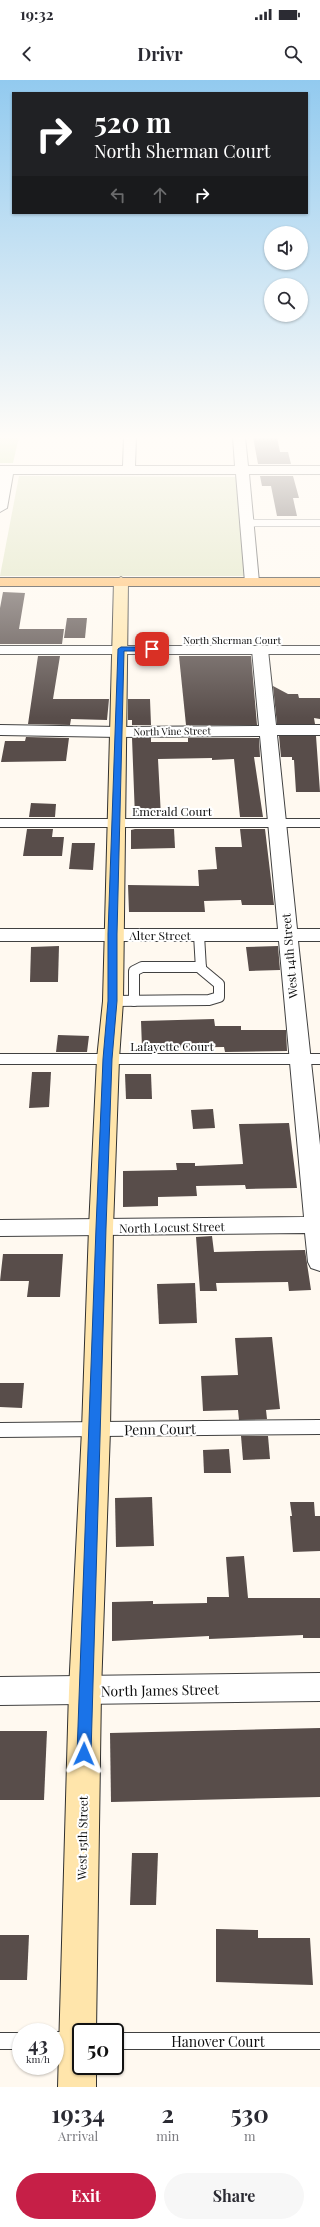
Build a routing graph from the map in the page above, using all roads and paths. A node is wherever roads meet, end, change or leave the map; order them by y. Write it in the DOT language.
graph roads {
  1 [pos="248,531"];
  2 [pos="121,581"];
  3 [pos="0,582"];
  4 [pos="252,582"];
  5 [pos="320,582"];
  6 [pos="121,649"];
  7 [pos="0,650"];
  8 [pos="260,650"];
  9 [pos="320,650"];
  10 [pos="0,730"];
  11 [pos="268,730"];
  12 [pos="320,730"];
  13 [pos="119,732"];
  14 [pos="0,823"];
  15 [pos="276,823"];
  16 [pos="320,823"];
  17 [pos="117,824"];
  18 [pos="112,934"];
  19 [pos="0,935"];
  20 [pos="199,935"];
  21 [pos="287,935"];
  22 [pos="320,935"];
  23 [pos="200,967"];
  24 [pos="123,1001"];
  25 [pos="0,1059"];
  26 [pos="108,1059"];
  27 [pos="299,1059"];
  28 [pos="320,1059"];
  29 [pos="318,1225"];
  30 [pos="0,1228"];
  31 [pos="101,1228"];
  32 [pos="320,1262"];
  33 [pos="320,1427"];
  34 [pos="0,1430"];
  35 [pos="96,1430"];
  36 [pos="320,1687"];
  37 [pos="0,1691"];
  38 [pos="85,1691"];
  39 [pos="73,2023"];
  40 [pos="0,2040"];
  41 [pos="12,2040"];
  42 [pos="124,2040"];
  43 [pos="320,2041"];
  44 [pos="76,2075"];
  45 [pos="77,2087"];
  1 -- 4 [label="street"];
  2 -- 3 [label="main road"];
  2 -- 4 [label="main road"];
  2 -- 6 [label="main road, West 15th Street"];
  4 -- 5 [label="main road"];
  6 -- 7 [label="lane, North Sherman Court"];
  6 -- 8 [label="lane, North Sherman Court"];
  6 -- 13 [label="main road, West 15th Street"];
  8 -- 9 [label="lane, North Sherman Court"];
  8 -- 11 [label="street, West 14th Street"];
  10 -- 13 [label="street, North Vine Street"];
  11 -- 12 [label="street, North Vine Street"];
  11 -- 13 [label="street, North Vine Street"];
  11 -- 15 [label="street, West 14th Street"];
  13 -- 17 [label="main road, West 15th Street"];
  14 -- 17 [label="lane, Emerald Court"];
  15 -- 16 [label="lane, Emerald Court"];
  15 -- 17 [label="lane, Emerald Court"];
  15 -- 21 [label="street, West 14th Street"];
  17 -- 18 [label="main road, West 15th Street"];
  18 -- 19 [label="street, Alter Street"];
  18 -- 20 [label="street, Alter Street"];
  18 -- 24 [label="main road, West 15th Street"];
  20 -- 21 [label="street, Alter Street"];
  20 -- 23 [label="lane"];
  21 -- 22 [label="street, Alter Street"];
  21 -- 27 [label="street, West 14th Street"];
  23 -- 24 [label="lane"];
  23 -- 24 [label="lane"];
  24 -- 26 [label="main road, West 15th Street"];
  25 -- 26 [label="lane, Lafayette Court"];
  26 -- 27 [label="lane, Lafayette Court"];
  26 -- 31 [label="main road, West 15th Street"];
  27 -- 28 [label="lane, Lafayette Court"];
  27 -- 29 [label="street, West 14th Street"];
  29 -- 31 [label="street, North Locust Street"];
  29 -- 32 [label="street, West 14th Street"];
  30 -- 31 [label="street, North Locust Street"];
  31 -- 35 [label="main road, West 15th Street"];
  33 -- 35 [label="lane, Penn Court"];
  34 -- 35 [label="lane, Penn Court"];
  35 -- 38 [label="main road, West 15th Street"];
  36 -- 38 [label="street, North James Street"];
  37 -- 38 [label="street, North James Street"];
  38 -- 39 [label="main road, West 15th Street"];
  40 -- 41 [label="lane"];
  42 -- 43 [label="lane, Hanover Court"];
  44 -- 45 [label="main road, West 15th Street"];
}
